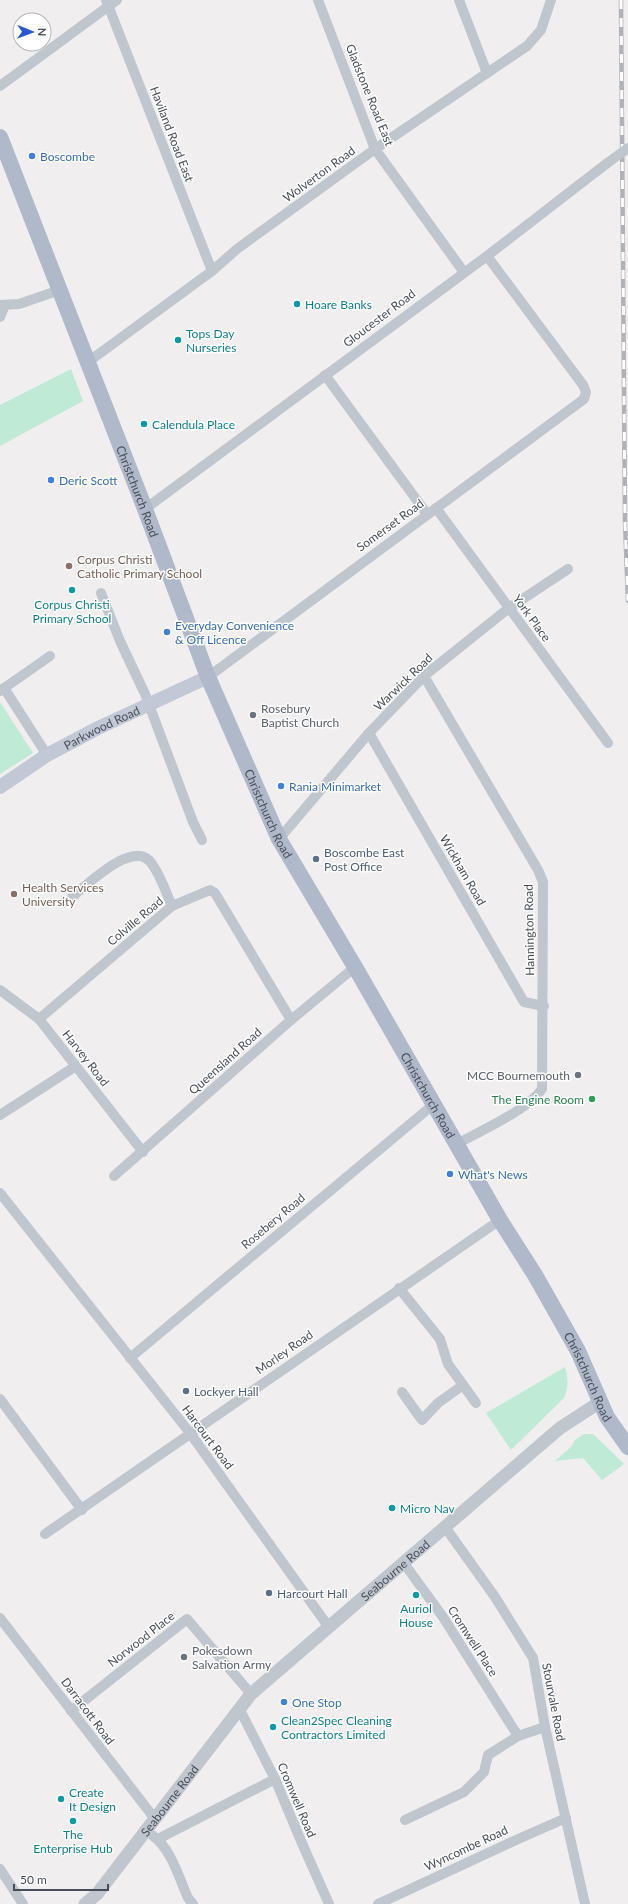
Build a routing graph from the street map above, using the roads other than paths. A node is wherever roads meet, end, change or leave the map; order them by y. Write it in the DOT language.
graph roads {
  1 [pos="318,0"];
  2 [pos="459,0"];
  3 [pos="551,0"];
  4 [pos="111,2"];
  5 [pos="487,73"];
  6 [pos="0,86"];
  7 [pos="0,137"];
  8 [pos="628,148"];
  9 [pos="375,149"];
  10 [pos="4,159"];
  11 [pos="486,256"];
  12 [pos="212,271"];
  13 [pos="463,272"];
  14 [pos="60,290"];
  15 [pos="3,305"];
  16 [pos="0,317"];
  17 [pos="88,362"];
  18 [pos="324,375"];
  19 [pos="436,508"];
  20 [pos="145,509"];
  21 [pos="427,514"];
  22 [pos="568,569"];
  23 [pos="101,593"];
  24 [pos="509,608"];
  25 [pos="50,656"];
  26 [pos="424,676"];
  27 [pos="208,677"];
  28 [pos="2,689"];
  29 [pos="148,705"];
  30 [pos="369,734"];
  31 [pos="608,743"];
  32 [pos="47,755"];
  33 [pos="0,787"];
  34 [pos="279,839"];
  35 [pos="202,840"];
  36 [pos="72,897"];
  37 [pos="172,906"];
  38 [pos="355,967"];
  39 [pos="0,990"];
  40 [pos="544,1006"];
  41 [pos="39,1019"];
  42 [pos="291,1020"];
  43 [pos="76,1066"];
  44 [pos="434,1104"];
  45 [pos="0,1115"];
  46 [pos="457,1144"];
  47 [pos="143,1152"];
  48 [pos="114,1176"];
  49 [pos="0,1194"];
  50 [pos="500,1220"];
  51 [pos="399,1288"];
  52 [pos="130,1358"];
  53 [pos="463,1385"];
  54 [pos="402,1392"];
  55 [pos="0,1399"];
  56 [pos="600,1402"];
  57 [pos="476,1403"];
  58 [pos="190,1433"];
  59 [pos="625,1443"];
  60 [pos="82,1510"];
  61 [pos="445,1527"];
  62 [pos="45,1534"];
  63 [pos="403,1562"];
  64 [pos="0,1618"];
  65 [pos="328,1626"];
  66 [pos="250,1694"];
  67 [pos="239,1708"];
  68 [pos="71,1711"];
  69 [pos="545,1727"];
  70 [pos="518,1736"];
  71 [pos="275,1779"];
  72 [pos="566,1818"];
  73 [pos="155,1820"];
  74 [pos="405,1820"];
  75 [pos="146,1830"];
  76 [pos="158,1839"];
  77 [pos="0,1870"];
  78 [pos="22,1904"];
  79 [pos="85,1904"];
  80 [pos="193,1904"];
  81 [pos="329,1904"];
  82 [pos="378,1904"];
  83 [pos="584,1904"];
  1 -- 9 [label="street, Gladstone Road East"];
  2 -- 5 [label="street"];
  3 -- 5 [label="street, Wolverton Road"];
  4 -- 6 [label="street"];
  4 -- 12 [label="street, Haviland Road East"];
  5 -- 9 [label="street, Wolverton Road"];
  7 -- 10 [label="main road, Christchurch Road"];
  8 -- 11 [label="street, Gloucester Road, bridge"];
  9 -- 12 [label="street, Wolverton Road"];
  9 -- 13 [label="street, Gladstone Road East"];
  10 -- 14 [label="main road, Christchurch Road"];
  11 -- 13 [label="street, Gloucester Road"];
  11 -- 19 [label="street, Somerset Road"];
  12 -- 17 [label="street, Wolverton Road"];
  13 -- 18 [label="street, Gloucester Road"];
  14 -- 15 [label="street"];
  14 -- 17 [label="main road, Christchurch Road"];
  15 -- 16 [label="street"];
  17 -- 20 [label="main road, Christchurch Road"];
  18 -- 20 [label="street, Gloucester Road"];
  18 -- 21 [label="street"];
  19 -- 21 [label="street, Somerset Road"];
  19 -- 24 [label="street, York Place"];
  20 -- 27 [label="main road, Christchurch Road"];
  21 -- 27 [label="street, Somerset Road"];
  22 -- 24 [label="street, Warwick Road"];
  23 -- 29 [label="street"];
  24 -- 26 [label="street, Warwick Road"];
  24 -- 31 [label="street, York Place"];
  25 -- 28 [label="street"];
  26 -- 30 [label="street, Warwick Road"];
  26 -- 40 [label="street, Hannington Road"];
  27 -- 29 [label="main road, Parkwood Road"];
  27 -- 34 [label="main road, Christchurch Road"];
  28 -- 32 [label="street"];
  29 -- 32 [label="main road, Parkwood Road"];
  29 -- 35 [label="street"];
  30 -- 34 [label="street, Warwick Road"];
  30 -- 40 [label="street, Wickham Road"];
  32 -- 33 [label="main road, Parkwood Road"];
  34 -- 38 [label="main road, Christchurch Road"];
  36 -- 37 [label="street"];
  37 -- 41 [label="street, Colville Road"];
  37 -- 42 [label="street, Colville Road"];
  38 -- 42 [label="street, Queensland Road"];
  38 -- 44 [label="main road, Christchurch Road"];
  39 -- 41 [label="street, Harvey Road"];
  40 -- 46 [label="street, Hannington Road"];
  41 -- 43 [label="street, Harvey Road"];
  42 -- 47 [label="street, Queensland Road"];
  43 -- 45 [label="street"];
  43 -- 47 [label="street, Harvey Road"];
  44 -- 46 [label="main road, Christchurch Road"];
  44 -- 52 [label="street, Rosebery Road"];
  46 -- 50 [label="main road, Christchurch Road"];
  47 -- 48 [label="street, Queensland Road"];
  49 -- 52 [label="street, Harcourt Road"];
  50 -- 51 [label="street, Morley Road"];
  50 -- 56 [label="main road, Christchurch Road"];
  51 -- 53 [label="street"];
  51 -- 58 [label="street, Morley Road"];
  52 -- 58 [label="street, Harcourt Road"];
  53 -- 54 [label="street"];
  53 -- 57 [label="street"];
  55 -- 60 [label="street"];
  56 -- 59 [label="main road, Christchurch Road"];
  56 -- 61 [label="street, Seabourne Road"];
  58 -- 60 [label="street, Morley Road"];
  58 -- 65 [label="street, Harcourt Road"];
  60 -- 62 [label="street, Morley Road"];
  61 -- 63 [label="street, Seabourne Road"];
  61 -- 69 [label="street, Stourvale Road"];
  63 -- 65 [label="street, Seabourne Road"];
  63 -- 70 [label="street, Cromwell Place"];
  64 -- 68 [label="street, Darracott Road"];
  65 -- 66 [label="street, Seabourne Road"];
  66 -- 67 [label="street, Seabourne Road"];
  66 -- 68 [label="street, Norwood Place"];
  67 -- 71 [label="street, Cromwell Road"];
  67 -- 73 [label="street, Seabourne Road"];
  68 -- 73 [label="street, Darracott Road"];
  69 -- 70 [label="street"];
  69 -- 72 [label="street, Stourvale Road"];
  70 -- 74 [label="street"];
  71 -- 76 [label="street"];
  71 -- 81 [label="street, Cromwell Road"];
  72 -- 82 [label="street, Wyncombe Road"];
  72 -- 83 [label="street, Stourvale Road"];
  73 -- 75 [label="street, Seabourne Road"];
  75 -- 76 [label="street"];
  75 -- 79 [label="street, Seabourne Road"];
  76 -- 80 [label="street"];
  77 -- 78 [label="street"];
}
